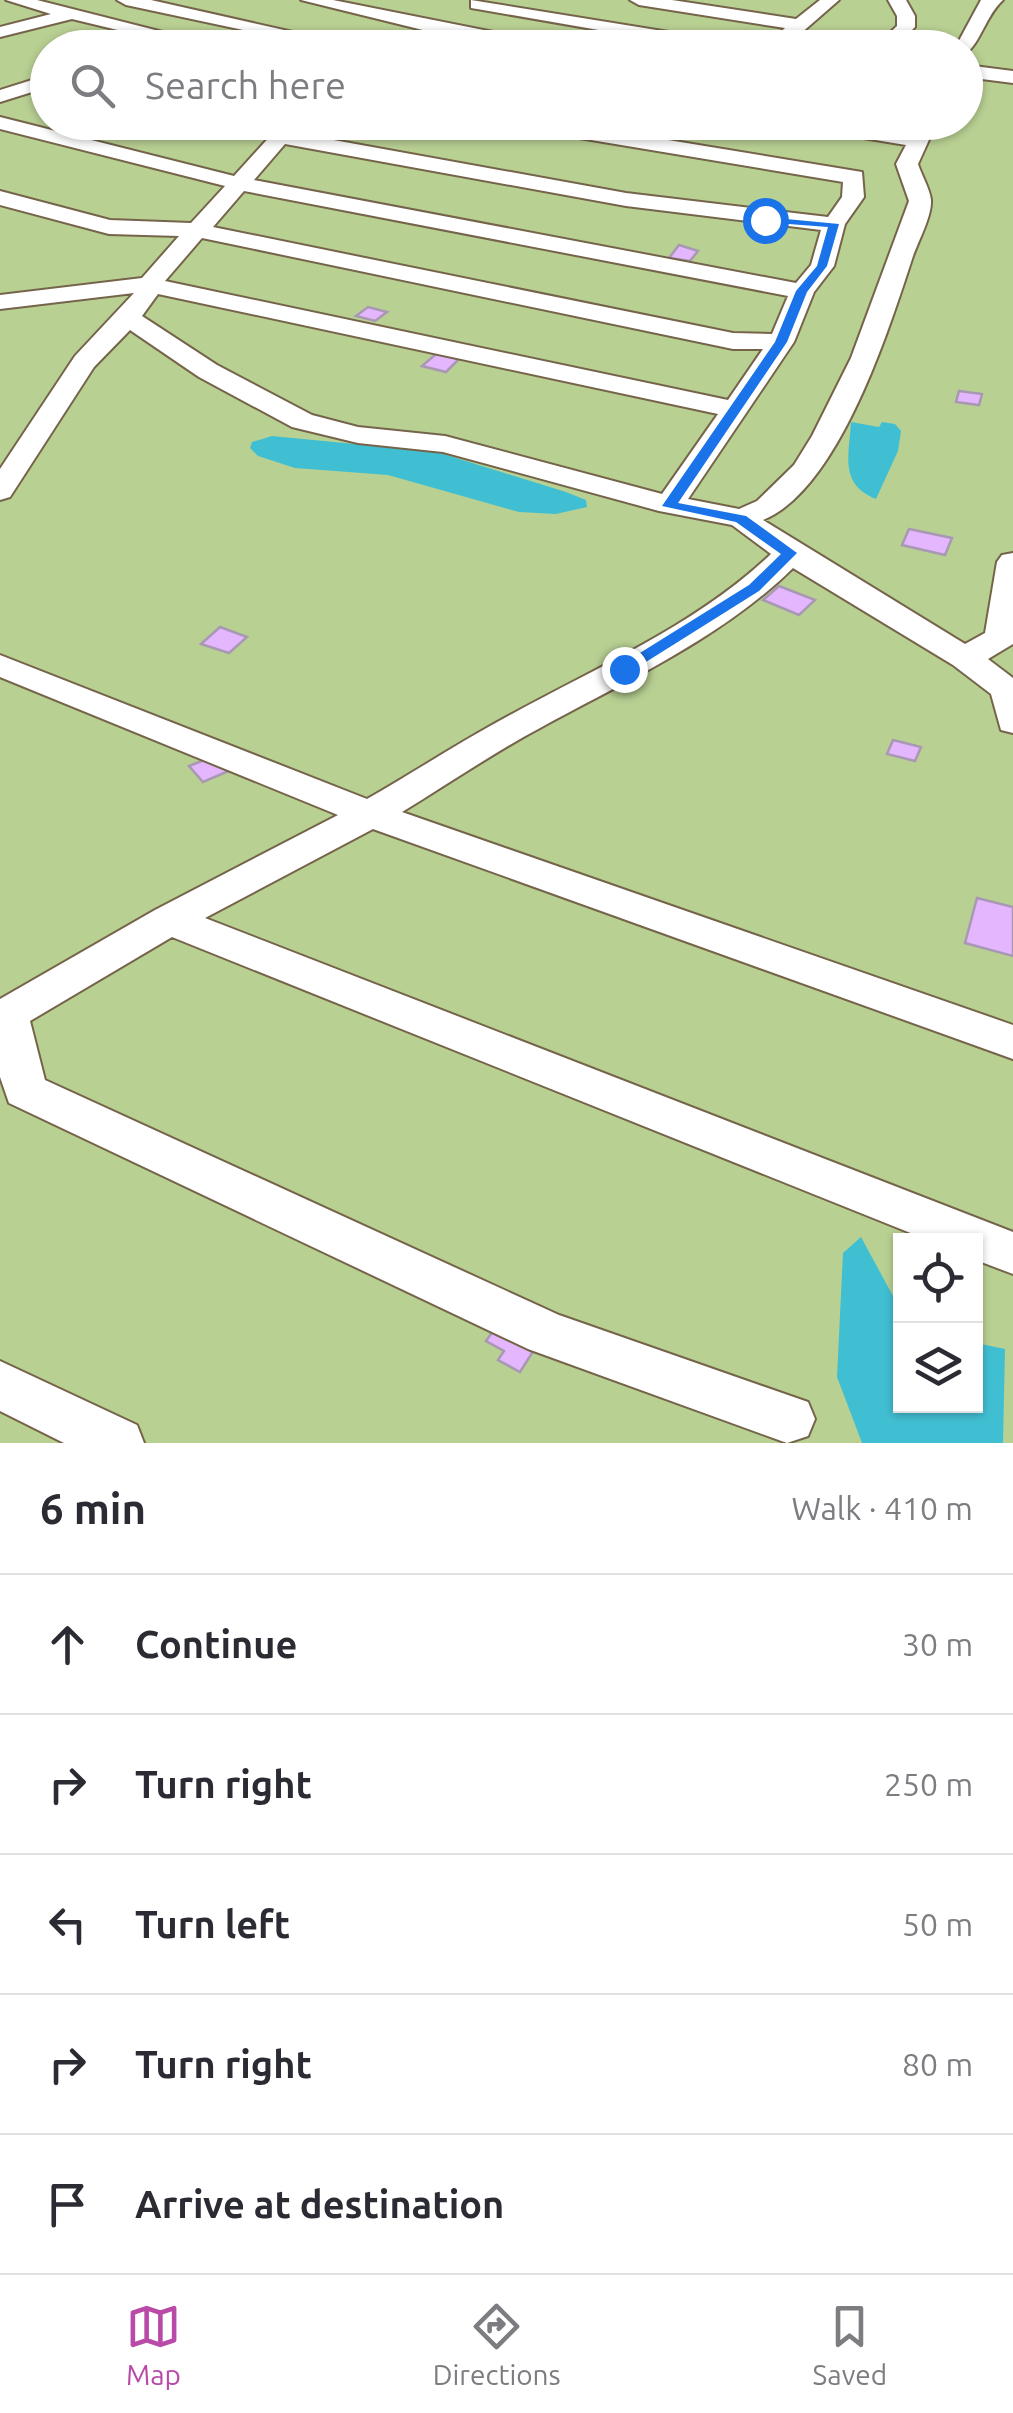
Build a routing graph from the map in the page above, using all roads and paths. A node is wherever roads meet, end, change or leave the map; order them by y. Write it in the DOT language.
graph roads {
  1 [pos="15,0"];
  2 [pos="114,0"];
  3 [pos="126,0"];
  4 [pos="301,0"];
  5 [pos="310,0"];
  6 [pos="554,0"];
  7 [pos="639,0"];
  8 [pos="829,0"];
  9 [pos="897,0"];
  10 [pos="480,2"];
  11 [pos="986,2"];
  12 [pos="72,13"];
  13 [pos="533,13"];
  14 [pos="799,25"];
  15 [pos="265,28"];
  16 [pos="438,29"];
  17 [pos="122,30"];
  18 [pos="274,30"];
  19 [pos="441,30"];
  20 [pos="505,30"];
  21 [pos="632,30"];
  22 [pos="793,30"];
  23 [pos="903,30"];
  24 [pos="973,30"];
  25 [pos="0,32"];
  26 [pos="983,73"];
  27 [pos="1013,77"];
  28 [pos="30,87"];
  29 [pos="0,96"];
  30 [pos="0,123"];
  31 [pos="30,131"];
  32 [pos="67,140"];
  33 [pos="279,140"];
  34 [pos="338,140"];
  35 [pos="627,140"];
  36 [pos="918,140"];
  37 [pos="242,184"];
  38 [pos="0,198"];
  39 [pos="834,224"];
  40 [pos="196,230"];
  41 [pos="150,284"];
  42 [pos="802,291"];
  43 [pos="7,297"];
  44 [pos="128,318"];
  45 [pos="781,342"];
  46 [pos="736,410"];
  47 [pos="0,490"];
  48 [pos="669,506"];
  49 [pos="741,518"];
  50 [pos="790,553"];
  51 [pos="1012,571"];
  52 [pos="964,658"];
  53 [pos="0,665"];
  54 [pos="1011,702"];
  55 [pos="370,814"];
  56 [pos="169,920"];
  57 [pos="4,1017"];
  58 [pos="1013,1042"];
  59 [pos="1013,1253"];
  60 [pos="0,1386"];
  61 [pos="789,1419"];
  62 [pos="118,1443"];
  1 -- 12 [label="street"];
  2 -- 12 [label="street"];
  3 -- 15 [label="street"];
  4 -- 15 [label="street"];
  5 -- 16 [label="street"];
  6 -- 13 [label="street"];
  7 -- 14 [label="street"];
  8 -- 14 [label="street"];
  9 -- 23 [label="street"];
  10 -- 13 [label="street"];
  10 -- 16 [label="street"];
  11 -- 24 [label="street"];
  12 -- 17 [label="street"];
  12 -- 25 [label="street"];
  13 -- 20 [label="street"];
  13 -- 21 [label="street"];
  14 -- 22 [label="street"];
  15 -- 18 [label="street"];
  16 -- 19 [label="street"];
  26 -- 27 [label="street"];
  28 -- 29 [label="street"];
  30 -- 31 [label="street"];
  32 -- 37 [label="street"];
  33 -- 37 [label="street"];
  34 -- 39 [label="street"];
  35 -- 39 [label="street"];
  36 -- 49 [label="street"];
  37 -- 40 [label="street"];
  37 -- 42 [label="street"];
  38 -- 40 [label="street"];
  39 -- 42 [label="street"];
  40 -- 41 [label="street"];
  40 -- 45 [label="street"];
  41 -- 43 [label="street"];
  41 -- 44 [label="street"];
  41 -- 46 [label="street"];
  42 -- 45 [label="street"];
  44 -- 47 [label="street"];
  44 -- 48 [label="street"];
  45 -- 46 [label="street"];
  46 -- 48 [label="street"];
  48 -- 49 [label="street"];
  49 -- 50 [label="street"];
  50 -- 52 [label="street"];
  50 -- 55 [label="street"];
  51 -- 52 [label="street"];
  52 -- 54 [label="street"];
  53 -- 55 [label="street"];
  55 -- 56 [label="street"];
  55 -- 58 [label="street"];
  56 -- 57 [label="street"];
  56 -- 59 [label="street"];
  57 -- 61 [label="street"];
  60 -- 62 [label="street"];
}
